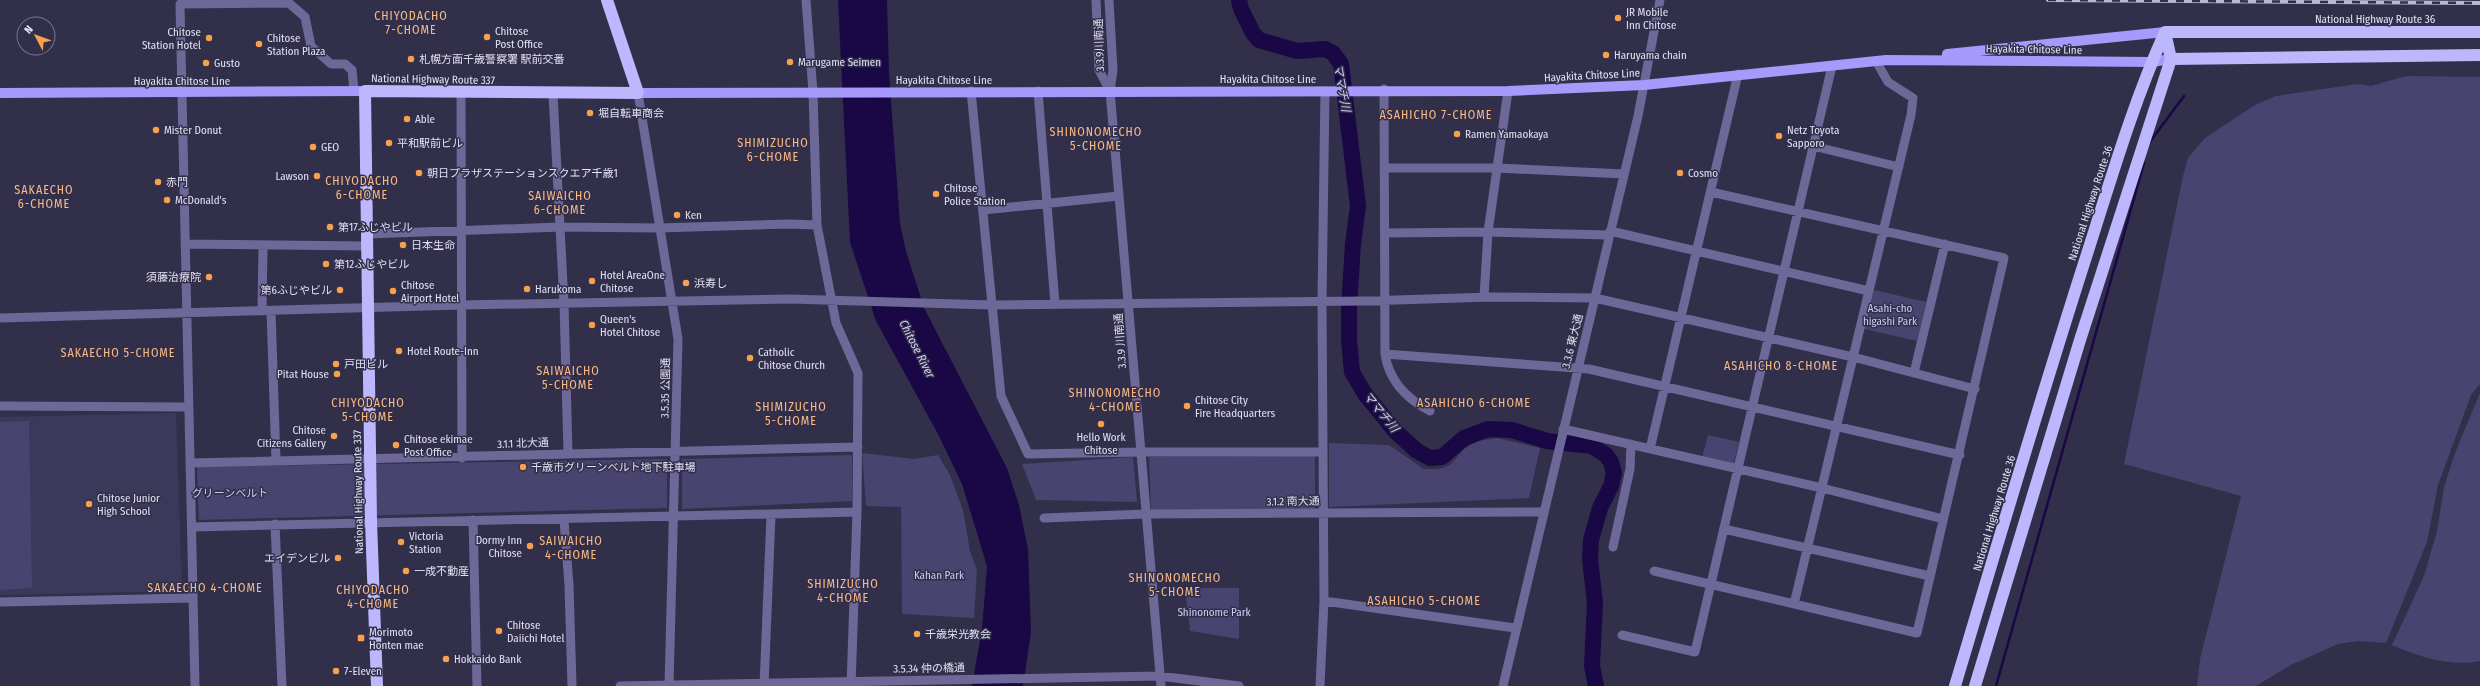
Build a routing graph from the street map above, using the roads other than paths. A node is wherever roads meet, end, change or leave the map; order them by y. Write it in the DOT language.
graph roads {
  1 [pos="607,0"];
  2 [pos="806,0"];
  3 [pos="1096,0"];
  4 [pos="1109,0"];
  5 [pos="1660,0"];
  6 [pos="2165,32"];
  7 [pos="2480,32"];
  8 [pos="2480,55"];
  9 [pos="1897,59"];
  10 [pos="2171,59"];
  11 [pos="1876,61"];
  12 [pos="2152,62"];
  13 [pos="1832,66"];
  14 [pos="1738,74"];
  15 [pos="1644,85"];
  16 [pos="1384,90"];
  17 [pos="359,91"];
  18 [pos="971,91"];
  19 [pos="1038,91"];
  20 [pos="1110,91"];
  21 [pos="1327,91"];
  22 [pos="1508,91"];
  23 [pos="817,92"];
  24 [pos="0,93"];
  25 [pos="461,93"];
  26 [pos="638,93"];
  27 [pos="183,94"];
  28 [pos="553,94"];
  29 [pos="1814,146"];
  30 [pos="1899,167"];
  31 [pos="1384,168"];
  32 [pos="1496,168"];
  33 [pos="1624,174"];
  34 [pos="1711,192"];
  35 [pos="1119,196"];
  36 [pos="1046,204"];
  37 [pos="983,210"];
  38 [pos="1798,211"];
  39 [pos="816,225"];
  40 [pos="560,227"];
  41 [pos="660,228"];
  42 [pos="461,231"];
  43 [pos="1884,231"];
  44 [pos="1488,232"];
  45 [pos="1385,233"];
  46 [pos="1610,233"];
  47 [pos="367,234"];
  48 [pos="184,244"];
  49 [pos="1945,244"];
  50 [pos="263,245"];
  51 [pos="367,246"];
  52 [pos="1697,251"];
  53 [pos="1784,270"];
  54 [pos="1869,291"];
  55 [pos="1484,297"];
  56 [pos="1595,298"];
  57 [pos="832,300"];
  58 [pos="1386,300"];
  59 [pos="671,302"];
  60 [pos="1322,302"];
  61 [pos="564,303"];
  62 [pos="991,304"];
  63 [pos="1055,304"];
  64 [pos="1129,304"];
  65 [pos="461,305"];
  66 [pos="368,308"];
  67 [pos="267,311"];
  68 [pos="185,313"];
  69 [pos="0,318"];
  70 [pos="1681,318"];
  71 [pos="1768,337"];
  72 [pos="1385,354"];
  73 [pos="1853,357"];
  74 [pos="1577,369"];
  75 [pos="1914,373"];
  76 [pos="1665,385"];
  77 [pos="1975,389"];
  78 [pos="0,406"];
  79 [pos="1752,406"];
  80 [pos="187,407"];
  81 [pos="1430,411"];
  82 [pos="1837,426"];
  83 [pos="1562,433"];
  84 [pos="1631,444"];
  85 [pos="858,447"];
  86 [pos="1650,449"];
  87 [pos="1140,452"];
  88 [pos="1323,452"];
  89 [pos="568,453"];
  90 [pos="676,453"];
  91 [pos="1960,455"];
  92 [pos="462,458"];
  93 [pos="370,459"];
  94 [pos="276,461"];
  95 [pos="190,463"];
  96 [pos="1738,469"];
  97 [pos="1822,488"];
  98 [pos="857,512"];
  99 [pos="1544,512"];
  100 [pos="1325,513"];
  101 [pos="1145,514"];
  102 [pos="771,515"];
  103 [pos="673,518"];
  104 [pos="1044,518"];
  105 [pos="1943,519"];
  106 [pos="473,520"];
  107 [pos="564,520"];
  108 [pos="371,521"];
  109 [pos="275,524"];
  110 [pos="192,527"];
  111 [pos="1724,529"];
  112 [pos="1613,547"];
  113 [pos="1808,548"];
  114 [pos="1654,571"];
  115 [pos="1930,576"];
  116 [pos="1710,586"];
  117 [pos="192,598"];
  118 [pos="1324,601"];
  119 [pos="0,602"];
  120 [pos="1794,604"];
  121 [pos="1515,628"];
  122 [pos="1622,635"];
  123 [pos="1159,676"];
  124 [pos="950,683"];
  125 [pos="851,684"];
  126 [pos="669,685"];
  127 [pos="764,685"];
  128 [pos="194,686"];
  129 [pos="282,686"];
  130 [pos="377,686"];
  131 [pos="477,686"];
  132 [pos="572,686"];
  133 [pos="620,686"];
  134 [pos="1161,686"];
  135 [pos="1238,686"];
  136 [pos="1320,686"];
  137 [pos="1503,686"];
  138 [pos="1955,686"];
  139 [pos="1975,686"];
  1 -- 26 [label="highway"];
  2 -- 23 [label="street"];
  3 -- 20 [label="street, 3.3.9川南通"];
  4 -- 20 [label="street, 3.3.9川南通"];
  5 -- 15 [label="street, 3.3.6 東大通"];
  6 -- 7 [label="highway, National Highway Route 36"];
  6 -- 9 [label="main road, Hayakita Chitose Line"];
  6 -- 10 [label="highway"];
  6 -- 12 [label="highway, National Highway Route 36"];
  8 -- 10 [label="highway"];
  9 -- 11 [label="main road, Hayakita Chitose Line"];
  9 -- 12 [label="main road, Hayakita Chitose Line"];
  10 -- 12 [label="main road, Hayakita Chitose Line"];
  10 -- 139 [label="highway"];
  11 -- 13 [label="main road, Hayakita Chitose Line"];
  11 -- 30 [label="street"];
  12 -- 138 [label="highway, National Highway Route 36"];
  13 -- 14 [label="main road, Hayakita Chitose Line"];
  13 -- 29 [label="street"];
  14 -- 15 [label="main road, Hayakita Chitose Line"];
  14 -- 34 [label="street"];
  15 -- 22 [label="main road, Hayakita Chitose Line"];
  15 -- 33 [label="street, 3.3.6 東大通"];
  16 -- 21 [label="main road, Hayakita Chitose Line"];
  16 -- 22 [label="main road, Hayakita Chitose Line"];
  16 -- 31 [label="street"];
  17 -- 25 [label="highway, National Highway Route 337"];
  17 -- 27 [label="main road, Hayakita Chitose Line"];
  17 -- 27 [label="street"];
  17 -- 47 [label="highway, National Highway Route 337"];
  18 -- 19 [label="main road, Hayakita Chitose Line"];
  18 -- 23 [label="main road, Hayakita Chitose Line"];
  18 -- 37 [label="street"];
  19 -- 20 [label="main road, Hayakita Chitose Line"];
  19 -- 36 [label="street"];
  20 -- 21 [label="main road, Hayakita Chitose Line"];
  20 -- 35 [label="street, 3.3.9 川南通"];
  21 -- 60 [label="street"];
  22 -- 32 [label="street"];
  23 -- 26 [label="main road, Hayakita Chitose Line"];
  23 -- 39 [label="street"];
  24 -- 27 [label="main road, Hayakita Chitose Line"];
  25 -- 28 [label="highway, National Highway Route 337"];
  25 -- 42 [label="street"];
  26 -- 28 [label="highway, National Highway Route 337"];
  26 -- 41 [label="street, 3.5.35 公園通"];
  27 -- 48 [label="street"];
  28 -- 40 [label="street"];
  29 -- 30 [label="street"];
  29 -- 38 [label="street"];
  30 -- 43 [label="street"];
  31 -- 32 [label="street"];
  31 -- 45 [label="street"];
  32 -- 33 [label="street"];
  32 -- 44 [label="street"];
  33 -- 46 [label="street, 3.3.6 東大通"];
  34 -- 38 [label="street"];
  34 -- 52 [label="street"];
  35 -- 36 [label="street"];
  35 -- 64 [label="street, 3.3.9 川南通"];
  36 -- 37 [label="street"];
  36 -- 63 [label="street"];
  37 -- 62 [label="street"];
  38 -- 43 [label="street"];
  38 -- 53 [label="street"];
  39 -- 41 [label="street"];
  39 -- 57 [label="street"];
  40 -- 41 [label="street"];
  40 -- 42 [label="street"];
  40 -- 61 [label="street"];
  41 -- 59 [label="street, 3.5.35 公園通"];
  42 -- 47 [label="street"];
  42 -- 65 [label="street"];
  43 -- 49 [label="street"];
  43 -- 54 [label="street"];
  44 -- 45 [label="street"];
  44 -- 46 [label="street"];
  44 -- 55 [label="street"];
  45 -- 58 [label="street"];
  46 -- 52 [label="street"];
  46 -- 56 [label="street, 3.3.6 東大通"];
  47 -- 51 [label="highway, National Highway Route 337"];
  48 -- 50 [label="street"];
  48 -- 68 [label="street"];
  49 -- 75 [label="street"];
  49 -- 77 [label="street"];
  50 -- 51 [label="street"];
  50 -- 67 [label="street"];
  51 -- 66 [label="highway, National Highway Route 337"];
  52 -- 53 [label="street"];
  52 -- 70 [label="street"];
  53 -- 54 [label="street"];
  53 -- 71 [label="street"];
  54 -- 73 [label="street"];
  55 -- 56 [label="street"];
  55 -- 58 [label="street"];
  56 -- 70 [label="street"];
  56 -- 74 [label="street, 3.3.6 東大通"];
  57 -- 59 [label="street"];
  57 -- 62 [label="street"];
  57 -- 85 [label="street"];
  58 -- 60 [label="street"];
  58 -- 72 [label="street"];
  59 -- 61 [label="street"];
  59 -- 90 [label="street, 3.5.35 公園通"];
  60 -- 64 [label="street"];
  60 -- 88 [label="street"];
  61 -- 65 [label="street"];
  61 -- 89 [label="street"];
  62 -- 63 [label="street"];
  62 -- 87 [label="street"];
  63 -- 64 [label="street"];
  64 -- 87 [label="street, 3.3.9 川南通"];
  65 -- 66 [label="street"];
  65 -- 92 [label="street"];
  66 -- 67 [label="street"];
  66 -- 93 [label="highway, National Highway Route 337"];
  67 -- 68 [label="street"];
  67 -- 94 [label="street"];
  68 -- 69 [label="street"];
  68 -- 80 [label="street"];
  70 -- 71 [label="street"];
  70 -- 76 [label="street"];
  71 -- 73 [label="street"];
  71 -- 79 [label="street"];
  72 -- 74 [label="street"];
  72 -- 81 [label="street"];
  73 -- 75 [label="street"];
  73 -- 82 [label="street"];
  74 -- 76 [label="street"];
  74 -- 83 [label="street, 3.3.6 東大通"];
  75 -- 77 [label="street"];
  76 -- 79 [label="street"];
  76 -- 86 [label="street"];
  77 -- 91 [label="street"];
  78 -- 80 [label="street"];
  79 -- 82 [label="street"];
  79 -- 96 [label="street"];
  80 -- 95 [label="street"];
  82 -- 91 [label="street"];
  82 -- 97 [label="street"];
  83 -- 84 [label="street"];
  83 -- 99 [label="street, 3.3.6 東大通"];
  84 -- 86 [label="street"];
  84 -- 112 [label="street"];
  85 -- 90 [label="street, 3.1.1 北大通"];
  85 -- 98 [label="street"];
  86 -- 96 [label="street"];
  87 -- 88 [label="street"];
  87 -- 101 [label="street, 3.3.9 川南通"];
  88 -- 100 [label="street"];
  89 -- 90 [label="street, 3.1.1 北大通"];
  89 -- 92 [label="street, 3.1.1 北大通"];
  90 -- 103 [label="street, 3.5.35 公園通"];
  91 -- 105 [label="street"];
  92 -- 93 [label="street, 3.1.1 北大通"];
  93 -- 94 [label="street, 3.1.1 北大通"];
  93 -- 108 [label="highway, National Highway Route 337"];
  94 -- 95 [label="street, 3.1.1 北大通"];
  95 -- 110 [label="street"];
  96 -- 97 [label="street"];
  96 -- 111 [label="street"];
  97 -- 105 [label="street"];
  97 -- 113 [label="street"];
  98 -- 102 [label="street"];
  98 -- 125 [label="street"];
  99 -- 100 [label="street, 3.1.2 南大通"];
  99 -- 121 [label="street, 3.3.6 東大通"];
  100 -- 101 [label="street, 3.1.2 南大通"];
  100 -- 118 [label="street"];
  101 -- 104 [label="street, 3.1.2 南大通"];
  101 -- 123 [label="street, 3.3.9 川南通"];
  102 -- 103 [label="street"];
  102 -- 127 [label="street"];
  103 -- 107 [label="street"];
  103 -- 126 [label="street, 3.5.35 公園通"];
  105 -- 115 [label="street"];
  106 -- 107 [label="street"];
  106 -- 108 [label="street"];
  106 -- 131 [label="street"];
  107 -- 132 [label="street"];
  108 -- 109 [label="street"];
  108 -- 130 [label="highway, National Highway Route 337"];
  109 -- 110 [label="street"];
  109 -- 129 [label="street"];
  110 -- 117 [label="street"];
  111 -- 113 [label="street"];
  111 -- 116 [label="street"];
  113 -- 115 [label="street"];
  113 -- 120 [label="street"];
  114 -- 116 [label="street"];
  115 -- 120 [label="street"];
  116 -- 120 [label="street"];
  116 -- 122 [label="street"];
  117 -- 119 [label="street"];
  117 -- 128 [label="street"];
  118 -- 121 [label="street"];
  118 -- 136 [label="street"];
  121 -- 137 [label="street, 3.3.6 東大通"];
  123 -- 124 [label="street, 3.5.34 仲の橋通"];
  123 -- 134 [label="street, 3.3.9 川南通"];
  123 -- 135 [label="street, 3.5.34 仲の橋通"];
  124 -- 125 [label="street, 3.5.34 仲の橋通"];
  125 -- 127 [label="street, 3.5.34 仲の橋通"];
  126 -- 127 [label="street, 3.5.34 仲の橋通"];
  126 -- 133 [label="street, 3.5.34 仲の橋通"];
}
